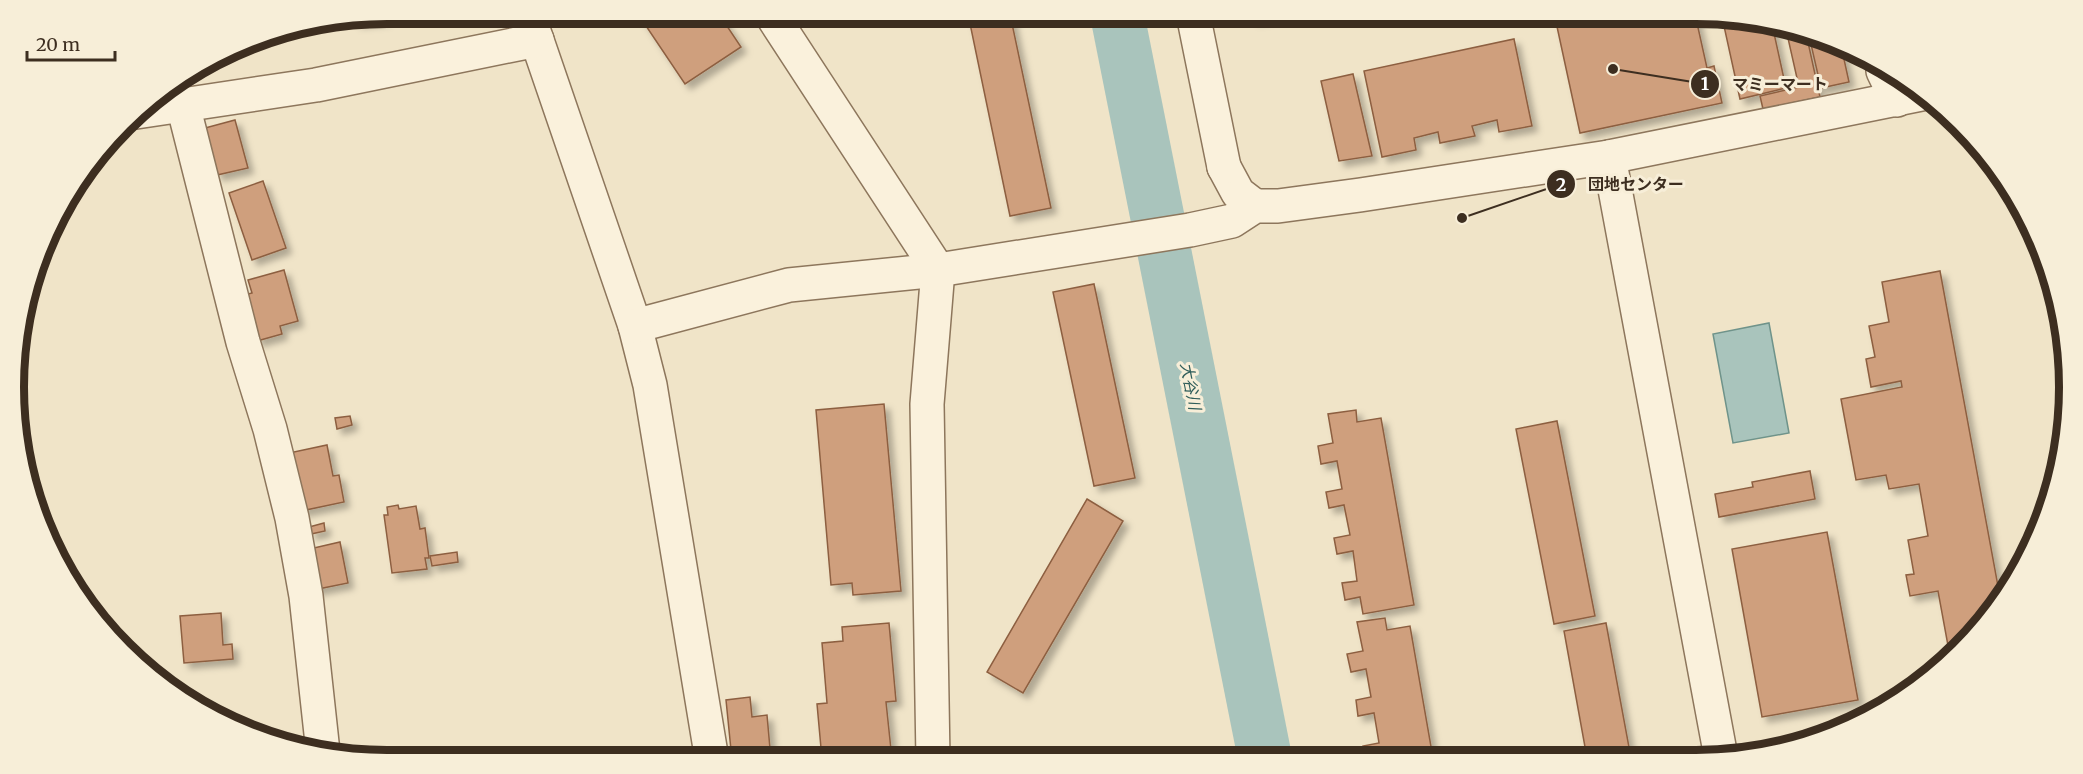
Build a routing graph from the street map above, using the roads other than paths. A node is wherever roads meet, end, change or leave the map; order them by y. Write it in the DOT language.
graph roads {
  1 [pos="778,24"];
  2 [pos="1194,24"];
  3 [pos="532,27"];
  4 [pos="1911,96"];
  5 [pos="183,105"];
  6 [pos="154,109"];
  7 [pos="1609,157"];
  8 [pos="1255,206"];
  9 [pos="938,270"];
  10 [pos="635,326"];
  11 [pos="322,744"];
  12 [pos="1720,749"];
  13 [pos="710,750"];
  14 [pos="933,750"];
  1 -- 9 [label="street"];
  2 -- 8 [label="street"];
  3 -- 5 [label="street"];
  3 -- 10 [label="street"];
  4 -- 7 [label="street"];
  5 -- 6 [label="street"];
  5 -- 11 [label="street"];
  7 -- 8 [label="street"];
  7 -- 12 [label="street"];
  8 -- 9 [label="street"];
  9 -- 10 [label="street"];
  9 -- 14 [label="street"];
  10 -- 13 [label="street"];
}
